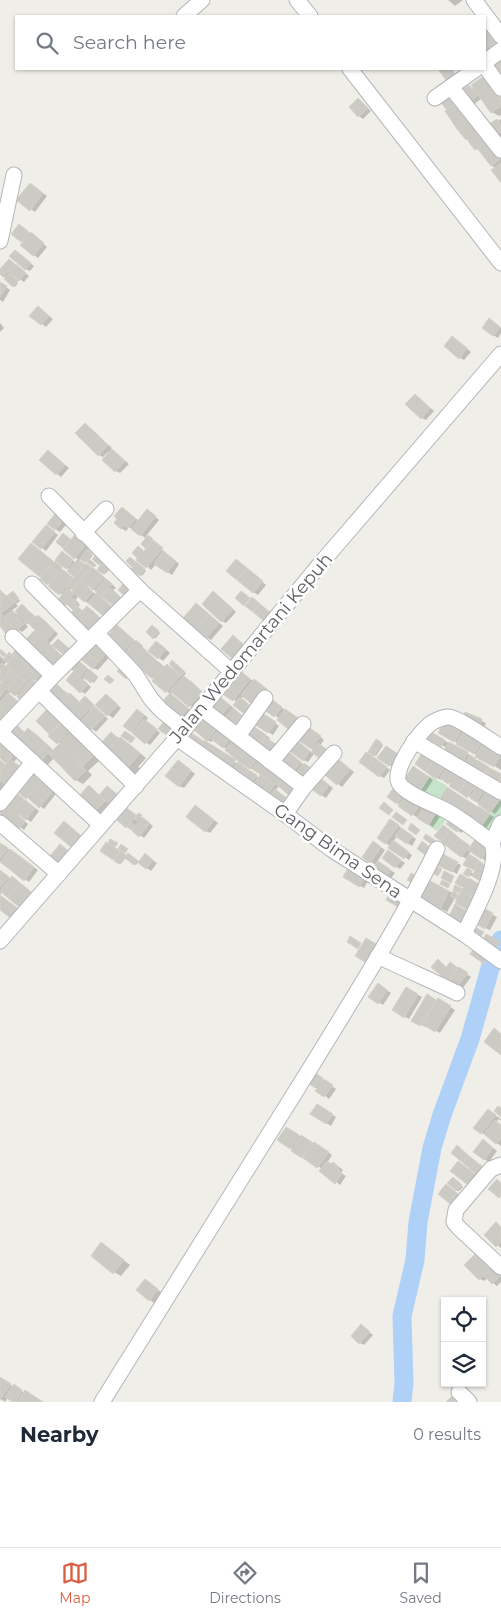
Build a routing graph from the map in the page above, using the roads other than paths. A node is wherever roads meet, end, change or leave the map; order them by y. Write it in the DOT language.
graph roads {
  1 [pos="202,0"];
  2 [pos="297,0"];
  3 [pos="474,0"];
  4 [pos="185,15"];
  5 [pos="309,15"];
  6 [pos="485,15"];
  7 [pos="486,16"];
  8 [pos="501,36"];
  9 [pos="501,50"];
  10 [pos="486,61"];
  11 [pos="486,67"];
  12 [pos="351,70"];
  13 [pos="475,70"];
  14 [pos="451,87"];
  15 [pos="501,88"];
  16 [pos="435,98"];
  17 [pos="501,150"];
  18 [pos="14,175"];
  19 [pos="0,241"];
  20 [pos="501,263"];
  21 [pos="501,354"];
  22 [pos="49,496"];
  23 [pos="106,509"];
  24 [pos="83,533"];
  25 [pos="32,584"];
  26 [pos="140,590"];
  27 [pos="13,637"];
  28 [pos="93,637"];
  29 [pos="231,670"];
  30 [pos="53,676"];
  31 [pos="38,691"];
  32 [pos="265,698"];
  33 [pos="201,708"];
  34 [pos="303,724"];
  35 [pos="0,732"];
  36 [pos="180,734"];
  37 [pos="238,736"];
  38 [pos="414,741"];
  39 [pos="501,748"];
  40 [pos="334,753"];
  41 [pos="33,762"];
  42 [pos="271,762"];
  43 [pos="136,786"];
  44 [pos="304,787"];
  45 [pos="501,792"];
  46 [pos="0,803"];
  47 [pos="285,814"];
  48 [pos="0,823"];
  49 [pos="501,824"];
  50 [pos="101,825"];
  51 [pos="492,843"];
  52 [pos="437,849"];
  53 [pos="60,874"];
  54 [pos="411,901"];
  55 [pos="2,934"];
  56 [pos="464,934"];
  57 [pos="378,956"];
  58 [pos="501,961"];
  59 [pos="457,993"];
  60 [pos="501,1165"];
  61 [pos="501,1267"];
  62 [pos="102,1402"];
  1 -- 4 [label="street"];
  2 -- 5 [label="street"];
  3 -- 6 [label="street"];
  7 -- 8 [label="street"];
  9 -- 10 [label="street"];
  11 -- 15 [label="street"];
  12 -- 20 [label="street"];
  13 -- 14 [label="street"];
  14 -- 16 [label="street"];
  14 -- 17 [label="street"];
  18 -- 19 [label="street"];
  21 -- 29 [label="street, Jalan Wedomartani Kepuh"];
  22 -- 24 [label="street"];
  23 -- 24 [label="street"];
  24 -- 26 [label="street"];
  25 -- 28 [label="street, Gang Bima Sena"];
  26 -- 28 [label="street"];
  26 -- 29 [label="street"];
  27 -- 30 [label="street"];
  28 -- 30 [label="street"];
  28 -- 36 [label="street, Gang Bima Sena"];
  29 -- 33 [label="street, Jalan Wedomartani Kepuh"];
  30 -- 31 [label="street"];
  31 -- 35 [label="street"];
  31 -- 43 [label="street"];
  32 -- 37 [label="street"];
  33 -- 36 [label="street, Jalan Wedomartani Kepuh"];
  33 -- 37 [label="street"];
  34 -- 42 [label="street"];
  35 -- 41 [label="street"];
  36 -- 43 [label="street, Jalan Wedomartani Kepuh"];
  36 -- 47 [label="street, Gang Bima Sena"];
  37 -- 42 [label="street"];
  38 -- 39 [label="street"];
  38 -- 45 [label="street"];
  38 -- 51 [label="street"];
  40 -- 44 [label="street"];
  41 -- 46 [label="street"];
  41 -- 50 [label="street"];
  42 -- 44 [label="street"];
  43 -- 50 [label="street, Jalan Wedomartani Kepuh"];
  44 -- 47 [label="street"];
  47 -- 54 [label="street, Gang Bima Sena"];
  48 -- 53 [label="street"];
  49 -- 51 [label="street"];
  50 -- 53 [label="street, Jalan Wedomartani Kepuh"];
  51 -- 56 [label="street"];
  52 -- 54 [label="street"];
  53 -- 55 [label="street, Jalan Wedomartani Kepuh"];
  54 -- 56 [label="street, Gang Bima Sena"];
  54 -- 57 [label="street"];
  56 -- 58 [label="street, Gang Bima Sena"];
  57 -- 59 [label="street"];
  57 -- 62 [label="street"];
  60 -- 61 [label="street"];
}
